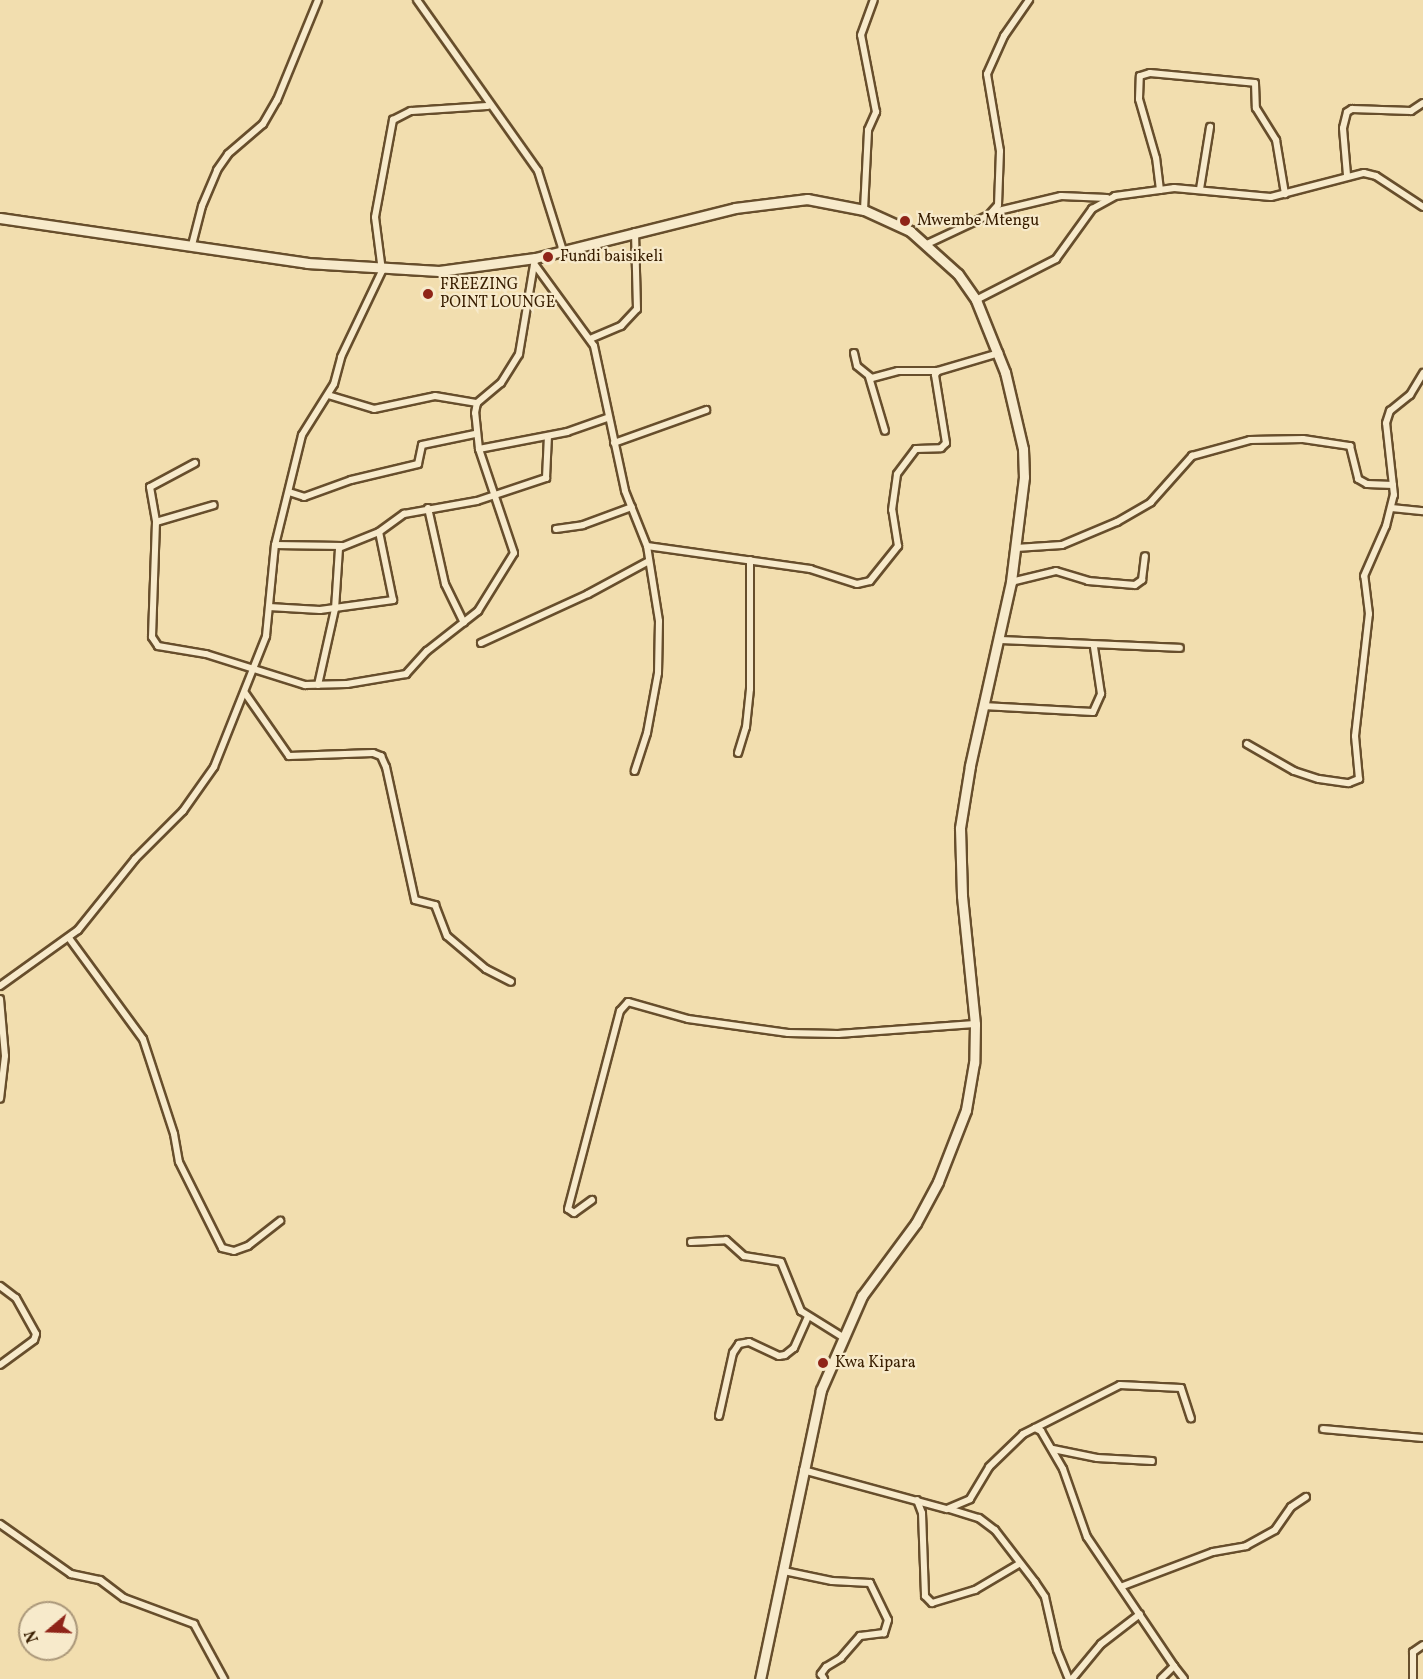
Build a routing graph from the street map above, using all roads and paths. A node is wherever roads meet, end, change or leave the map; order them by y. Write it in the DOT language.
graph roads {
  1 [pos="318,0"];
  2 [pos="417,0"];
  3 [pos="874,0"];
  4 [pos="1029,0"];
  5 [pos="1423,103"];
  6 [pos="488,106"];
  7 [pos="1210,127"];
  8 [pos="1347,175"];
  9 [pos="1200,189"];
  10 [pos="1160,190"];
  11 [pos="1285,194"];
  12 [pos="1108,198"];
  13 [pos="1423,207"];
  14 [pos="864,210"];
  15 [pos="993,212"];
  16 [pos="0,218"];
  17 [pos="634,231"];
  18 [pos="927,244"];
  19 [pos="192,245"];
  20 [pos="563,251"];
  21 [pos="535,261"];
  22 [pos="382,271"];
  23 [pos="976,300"];
  24 [pos="590,339"];
  25 [pos="854,352"];
  26 [pos="999,353"];
  27 [pos="938,371"];
  28 [pos="1423,373"];
  29 [pos="869,377"];
  30 [pos="328,395"];
  31 [pos="477,403"];
  32 [pos="706,410"];
  33 [pos="607,418"];
  34 [pos="885,431"];
  35 [pos="475,434"];
  36 [pos="548,436"];
  37 [pos="614,443"];
  38 [pos="479,449"];
  39 [pos="195,464"];
  40 [pos="1393,485"];
  41 [pos="289,492"];
  42 [pos="493,496"];
  43 [pos="214,505"];
  44 [pos="632,507"];
  45 [pos="428,508"];
  46 [pos="1392,508"];
  47 [pos="1423,511"];
  48 [pos="156,522"];
  49 [pos="556,529"];
  50 [pos="379,532"];
  51 [pos="275,545"];
  52 [pos="342,546"];
  53 [pos="647,546"];
  54 [pos="1016,548"];
  55 [pos="1145,556"];
  56 [pos="750,560"];
  57 [pos="649,561"];
  58 [pos="1011,582"];
  59 [pos="269,607"];
  60 [pos="335,609"];
  61 [pos="464,624"];
  62 [pos="998,639"];
  63 [pos="481,643"];
  64 [pos="1094,647"];
  65 [pos="1180,648"];
  66 [pos="253,667"];
  67 [pos="318,685"];
  68 [pos="245,693"];
  69 [pos="983,706"];
  70 [pos="1247,744"];
  71 [pos="738,753"];
  72 [pos="635,771"];
  73 [pos="69,938"];
  74 [pos="511,982"];
  75 [pos="0,986"];
  76 [pos="0,999"];
  77 [pos="975,1024"];
  78 [pos="0,1099"];
  79 [pos="592,1200"];
  80 [pos="280,1221"];
  81 [pos="692,1242"];
  82 [pos="0,1287"];
  83 [pos="808,1317"];
  84 [pos="841,1336"];
  85 [pos="0,1365"];
  86 [pos="719,1416"];
  87 [pos="1191,1418"];
  88 [pos="1035,1428"];
  89 [pos="1323,1430"];
  90 [pos="1423,1438"];
  91 [pos="1053,1449"];
  92 [pos="1152,1461"];
  93 [pos="803,1470"];
  94 [pos="1306,1497"];
  95 [pos="917,1500"];
  96 [pos="947,1509"];
  97 [pos="1,1523"];
  98 [pos="1019,1564"];
  99 [pos="784,1570"];
  100 [pos="1123,1586"];
  101 [pos="1140,1614"];
  102 [pos="1423,1645"];
  103 [pos="1174,1666"];
  104 [pos="224,1679"];
  105 [pos="760,1679"];
  106 [pos="824,1679"];
  107 [pos="1070,1679"];
  108 [pos="1161,1679"];
  109 [pos="1184,1679"];
  110 [pos="1413,1679"];
  1 -- 19 [label="street"];
  2 -- 6 [label="street"];
  3 -- 14 [label="street"];
  4 -- 15 [label="street"];
  5 -- 8 [label="street"];
  6 -- 20 [label="street"];
  6 -- 22 [label="street"];
  7 -- 9 [label="street"];
  8 -- 11 [label="street"];
  8 -- 13 [label="street"];
  9 -- 10 [label="street"];
  9 -- 11 [label="street"];
  10 -- 11 [label="street"];
  10 -- 12 [label="street"];
  12 -- 15 [label="street"];
  12 -- 23 [label="street"];
  14 -- 17 [label="main road"];
  14 -- 18 [label="main road"];
  15 -- 18 [label="street"];
  16 -- 19 [label="main road"];
  17 -- 20 [label="main road"];
  17 -- 24 [label="street"];
  18 -- 23 [label="main road"];
  19 -- 22 [label="main road"];
  20 -- 21 [label="main road"];
  21 -- 22 [label="main road"];
  21 -- 24 [label="street"];
  21 -- 31 [label="street"];
  22 -- 30 [label="street"];
  23 -- 26 [label="main road"];
  24 -- 33 [label="street"];
  25 -- 29 [label="street"];
  26 -- 27 [label="street"];
  26 -- 54 [label="main road"];
  27 -- 29 [label="street"];
  27 -- 56 [label="street"];
  28 -- 40 [label="street"];
  29 -- 34 [label="street"];
  30 -- 31 [label="street"];
  30 -- 41 [label="street"];
  31 -- 35 [label="street"];
  32 -- 37 [label="street"];
  33 -- 36 [label="street"];
  33 -- 37 [label="street"];
  35 -- 38 [label="street"];
  35 -- 41 [label="street"];
  36 -- 38 [label="street"];
  36 -- 42 [label="street"];
  37 -- 44 [label="street"];
  38 -- 42 [label="street"];
  39 -- 48 [label="street"];
  40 -- 46 [label="street"];
  40 -- 54 [label="street"];
  41 -- 51 [label="street"];
  42 -- 45 [label="street"];
  42 -- 61 [label="street"];
  43 -- 48 [label="street"];
  44 -- 49 [label="street"];
  44 -- 53 [label="street"];
  45 -- 50 [label="street"];
  45 -- 61 [label="street"];
  46 -- 47 [label="street"];
  46 -- 70 [label="street"];
  48 -- 66 [label="street"];
  50 -- 52 [label="street"];
  50 -- 60 [label="street"];
  51 -- 52 [label="street"];
  51 -- 59 [label="street"];
  52 -- 60 [label="street"];
  53 -- 56 [label="street"];
  53 -- 57 [label="street"];
  54 -- 58 [label="main road"];
  55 -- 58 [label="street"];
  56 -- 71 [label="street"];
  57 -- 63 [label="street"];
  57 -- 72 [label="street"];
  58 -- 62 [label="main road"];
  59 -- 60 [label="street"];
  59 -- 66 [label="street"];
  60 -- 67 [label="street"];
  61 -- 67 [label="street"];
  62 -- 64 [label="street"];
  62 -- 69 [label="main road"];
  64 -- 65 [label="street"];
  64 -- 69 [label="street"];
  66 -- 67 [label="street"];
  66 -- 68 [label="street"];
  68 -- 73 [label="street"];
  68 -- 74 [label="street"];
  69 -- 77 [label="main road"];
  73 -- 75 [label="street"];
  73 -- 80 [label="street"];
  76 -- 78 [label="street"];
  77 -- 79 [label="street"];
  77 -- 84 [label="main road"];
  81 -- 83 [label="street"];
  82 -- 85 [label="street"];
  83 -- 84 [label="street"];
  83 -- 86 [label="street"];
  84 -- 93 [label="main road"];
  87 -- 88 [label="street"];
  88 -- 91 [label="street"];
  88 -- 96 [label="street"];
  89 -- 90 [label="street"];
  91 -- 92 [label="street"];
  91 -- 100 [label="street"];
  93 -- 95 [label="street"];
  93 -- 99 [label="main road"];
  94 -- 100 [label="street"];
  95 -- 96 [label="street"];
  95 -- 98 [label="street"];
  96 -- 98 [label="street"];
  97 -- 104 [label="street"];
  98 -- 107 [label="street"];
  99 -- 105 [label="main road"];
  99 -- 106 [label="street"];
  100 -- 101 [label="street"];
  101 -- 103 [label="street"];
  101 -- 107 [label="street"];
  102 -- 110 [label="street"];
  103 -- 108 [label="street"];
  103 -- 109 [label="street"];
}
